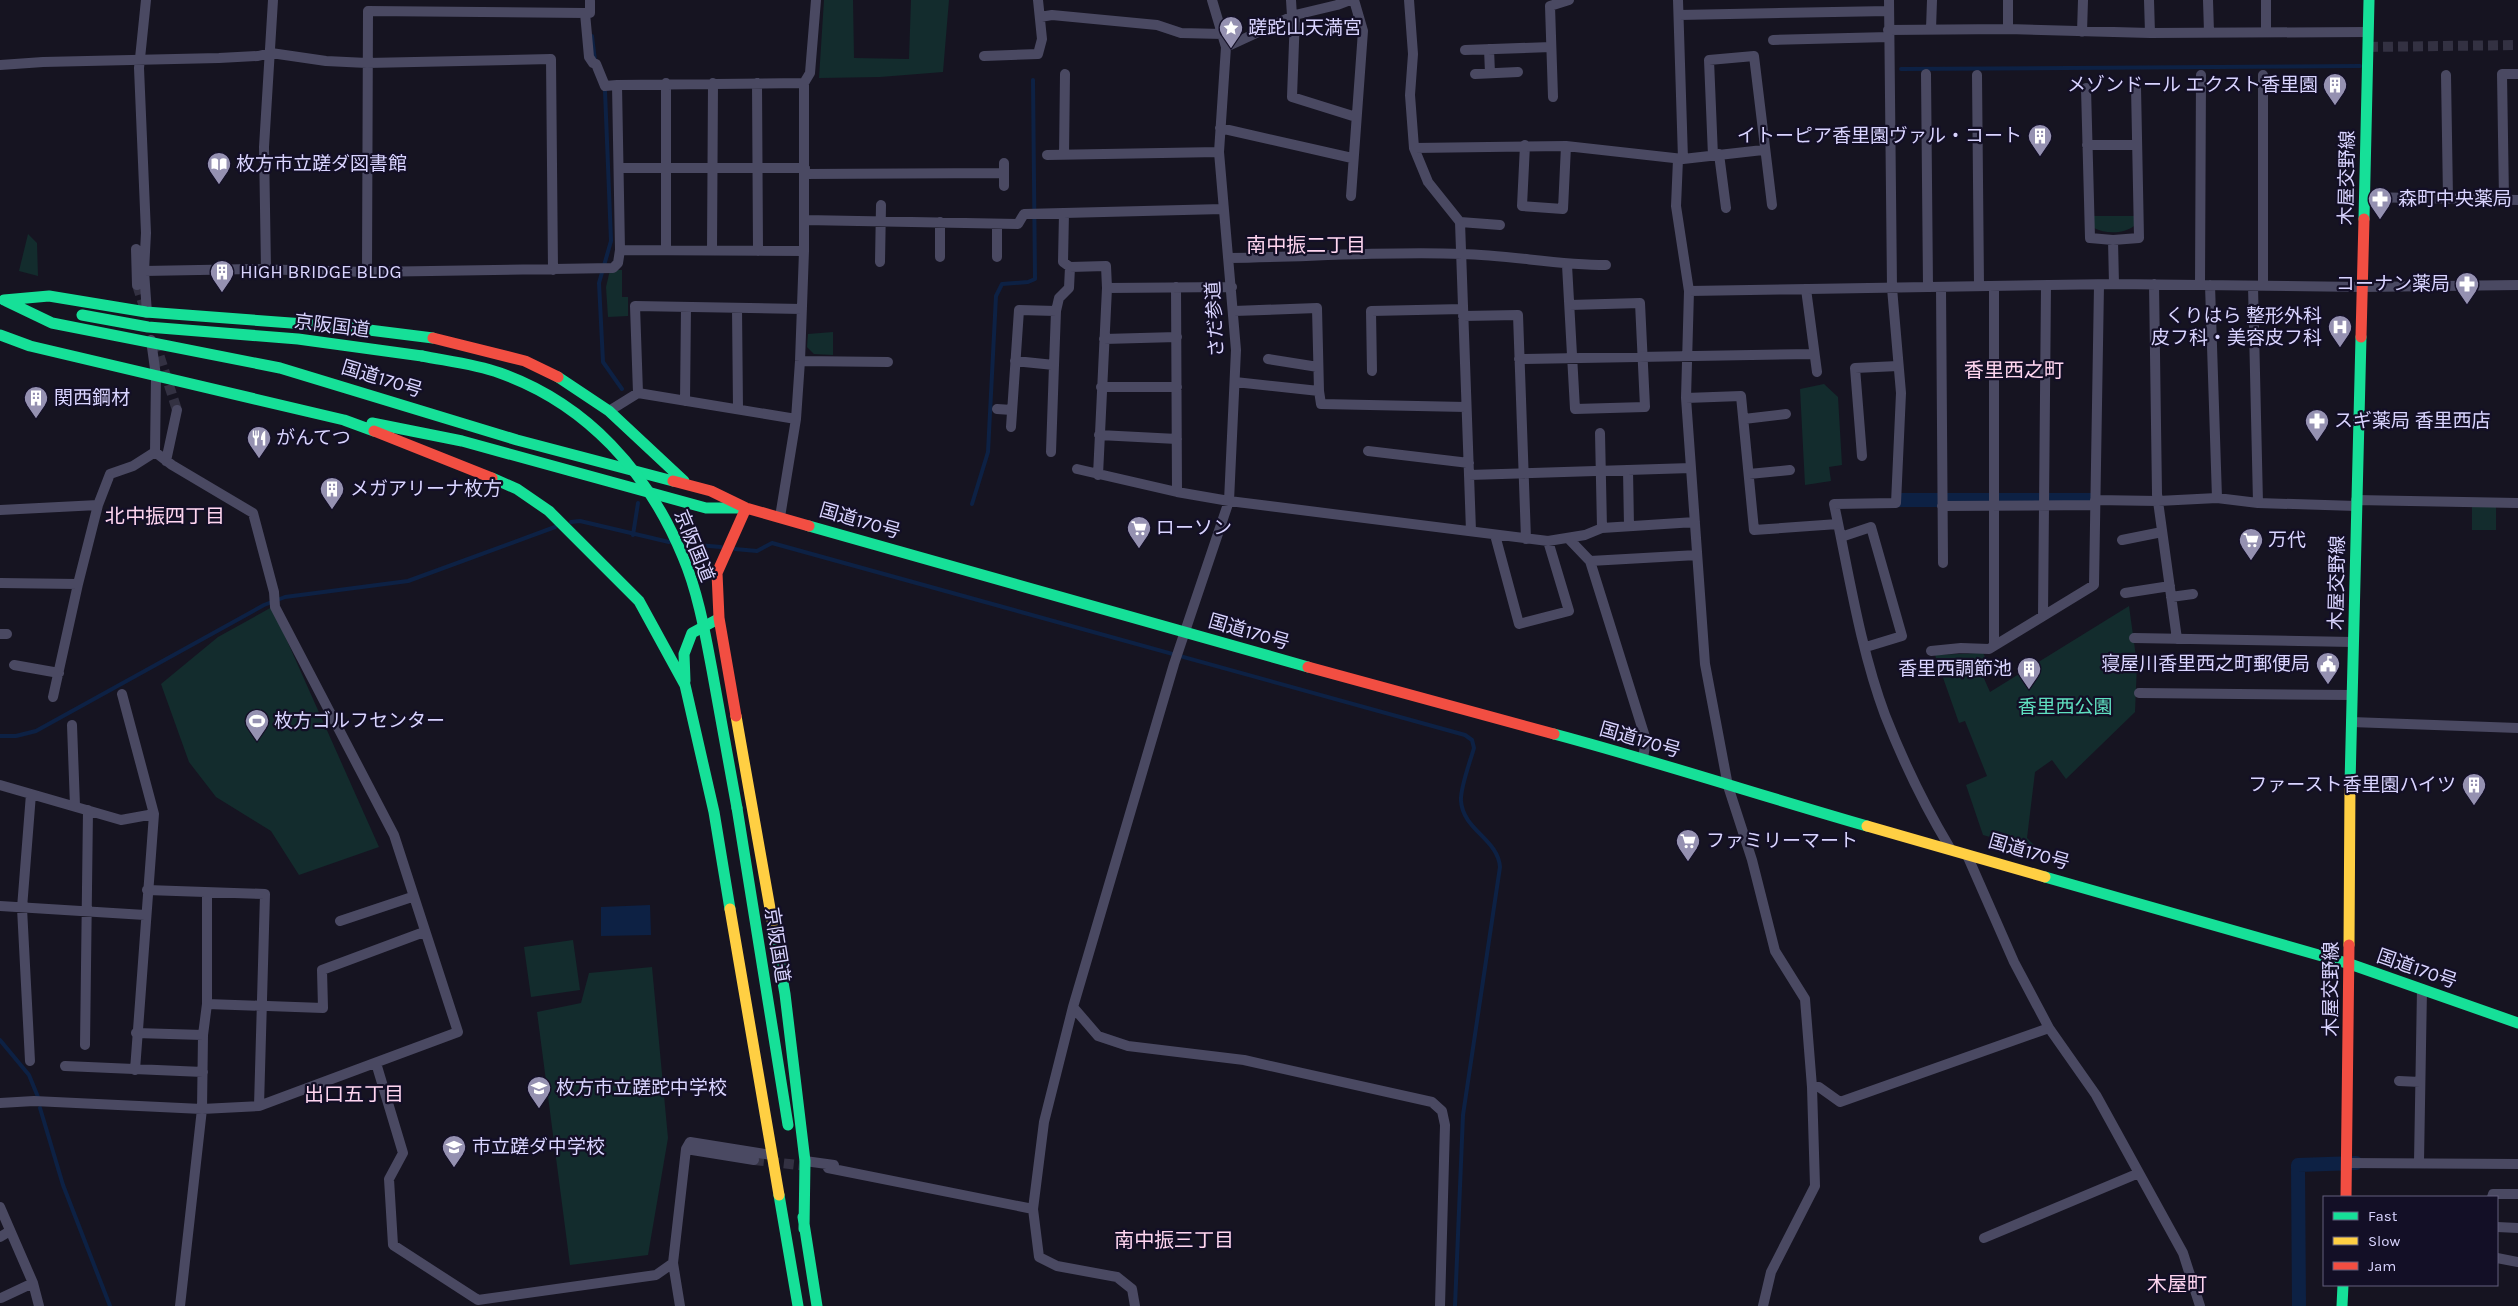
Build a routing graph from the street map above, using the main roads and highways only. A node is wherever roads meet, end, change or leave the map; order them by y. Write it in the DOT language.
graph roads {
  1 [pos="2368,0"];
  2 [pos="2,299"];
  3 [pos="52,309"];
  4 [pos="72,313"];
  5 [pos="0,335"];
  6 [pos="344,420"];
  7 [pos="690,486"];
  8 [pos="746,508"];
  9 [pos="719,618"];
  10 [pos="685,685"];
  11 [pos="2350,964"];
  12 [pos="2518,1023"];
  13 [pos="2346,1196"];
  14 [pos="804,1230"];
  15 [pos="2343,1286"];
  16 [pos="798,1306"];
  17 [pos="817,1306"];
  18 [pos="2342,1306"];
  1 -- 11 [label="main road, 木屋交野線"];
  2 -- 3 [label="main road"];
  2 -- 7 [label="main road, 国道170号"];
  2 -- 7 [label="main road"];
  4 -- 14 [label="main road, 京阪国道, bridge"];
  5 -- 6 [label="main road"];
  6 -- 8 [label="main road, 国道170号"];
  6 -- 10 [label="main road"];
  7 -- 8 [label="main road, 国道170号"];
  8 -- 9 [label="main road"];
  8 -- 11 [label="main road, 国道170号"];
  9 -- 10 [label="main road"];
  9 -- 14 [label="main road"];
  10 -- 16 [label="main road"];
  11 -- 12 [label="main road, 国道170号"];
  11 -- 13 [label="main road, 木屋交野線"];
  14 -- 17 [label="main road, 京阪国道"];
  15 -- 18 [label="main road"];
}
